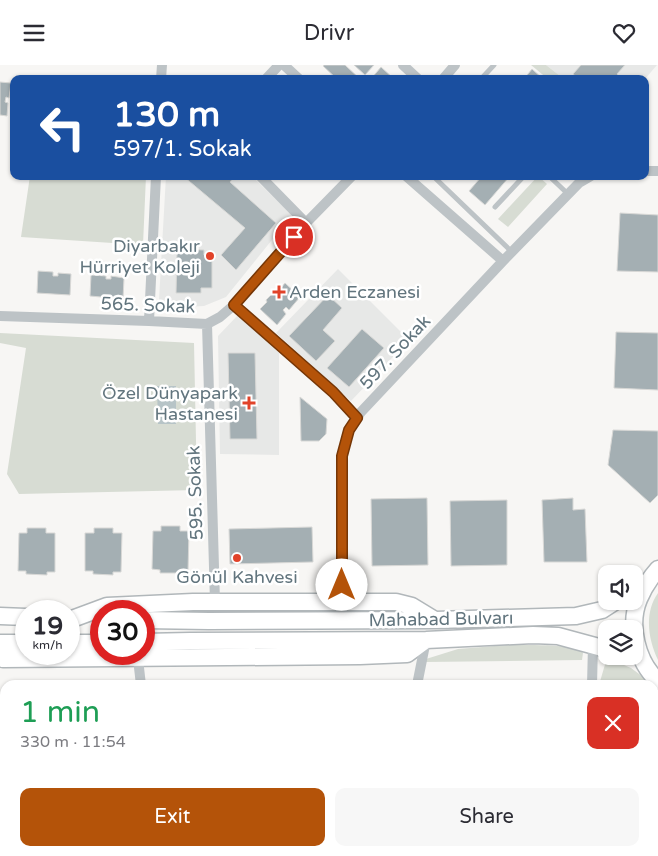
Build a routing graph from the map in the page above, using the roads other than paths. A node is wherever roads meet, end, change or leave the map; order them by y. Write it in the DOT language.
graph roads {
  1 [pos="279,65"];
  2 [pos="284,65"];
  3 [pos="403,65"];
  4 [pos="455,65"];
  5 [pos="494,65"];
  6 [pos="270,75"];
  7 [pos="295,75"];
  8 [pos="414,75"];
  9 [pos="446,75"];
  10 [pos="485,75"];
  11 [pos="156,180"];
  12 [pos="264,180"];
  13 [pos="348,180"];
  14 [pos="411,180"];
  15 [pos="437,180"];
  16 [pos="520,180"];
  17 [pos="553,180"];
  18 [pos="584,180"];
  19 [pos="568,194"];
  20 [pos="495,207"];
  21 [pos="306,223"];
  22 [pos="512,252"];
  23 [pos="503,261"];
  24 [pos="234,305"];
  25 [pos="0,316"];
  26 [pos="149,321"];
  27 [pos="207,324"];
  28 [pos="357,418"];
  29 [pos="653,575"];
  30 [pos="643,583"];
  31 [pos="215,602"];
  32 [pos="342,603"];
  33 [pos="602,610"];
  34 [pos="80,615"];
  35 [pos="0,616"];
  36 [pos="15,617"];
  37 [pos="155,620"];
  38 [pos="435,620"];
  39 [pos="426,641"];
  40 [pos="155,642"];
  41 [pos="0,643"];
  42 [pos="15,643"];
  43 [pos="598,646"];
  44 [pos="0,655"];
  45 [pos="598,656"];
  46 [pos="90,659"];
  47 [pos="155,659"];
  48 [pos="644,663"];
  49 [pos="139,665"];
  50 [pos="140,680"];
  51 [pos="418,680"];
  52 [pos="593,680"];
  53 [pos="657,680"];
  1 -- 6 [label="street"];
  2 -- 7 [label="street"];
  3 -- 8 [label="street"];
  4 -- 9 [label="street"];
  5 -- 10 [label="lane"];
  11 -- 26 [label="street"];
  12 -- 21 [label="street"];
  13 -- 21 [label="street, 565. Sokak"];
  14 -- 23 [label="street"];
  15 -- 22 [label="lane"];
  16 -- 20 [label="lane"];
  17 -- 19 [label="lane"];
  18 -- 19 [label="street, 597. Sokak"];
  19 -- 22 [label="street, 597. Sokak"];
  21 -- 24 [label="street, 565. Sokak"];
  22 -- 23 [label="street, 597. Sokak"];
  23 -- 28 [label="street, 597. Sokak"];
  24 -- 27 [label="street, 565. Sokak"];
  24 -- 28 [label="street"];
  25 -- 26 [label="street, 565. Sokak"];
  26 -- 27 [label="street, 565. Sokak"];
  27 -- 31 [label="street, 595. Sokak"];
  28 -- 32 [label="street, 597. Sokak"];
  29 -- 30 [label="main road"];
  29 -- 48 [label="main road"];
  31 -- 32 [label="main road"];
  31 -- 34 [label="main road"];
  32 -- 38 [label="main road"];
  33 -- 38 [label="main road, Mahabad Bulvarı"];
  35 -- 36 [label="main road"];
  37 -- 38 [label="main road, Mahabad Bulvarı"];
  39 -- 40 [label="main road, Mahabad Bulvarı"];
  39 -- 43 [label="main road, Mahabad Bulvarı"];
  39 -- 47 [label="main road"];
  39 -- 51 [label="street"];
  41 -- 42 [label="main road"];
  44 -- 46 [label="main road"];
  45 -- 52 [label="street"];
  48 -- 53 [label="main road"];
  49 -- 50 [label="street"];
}
